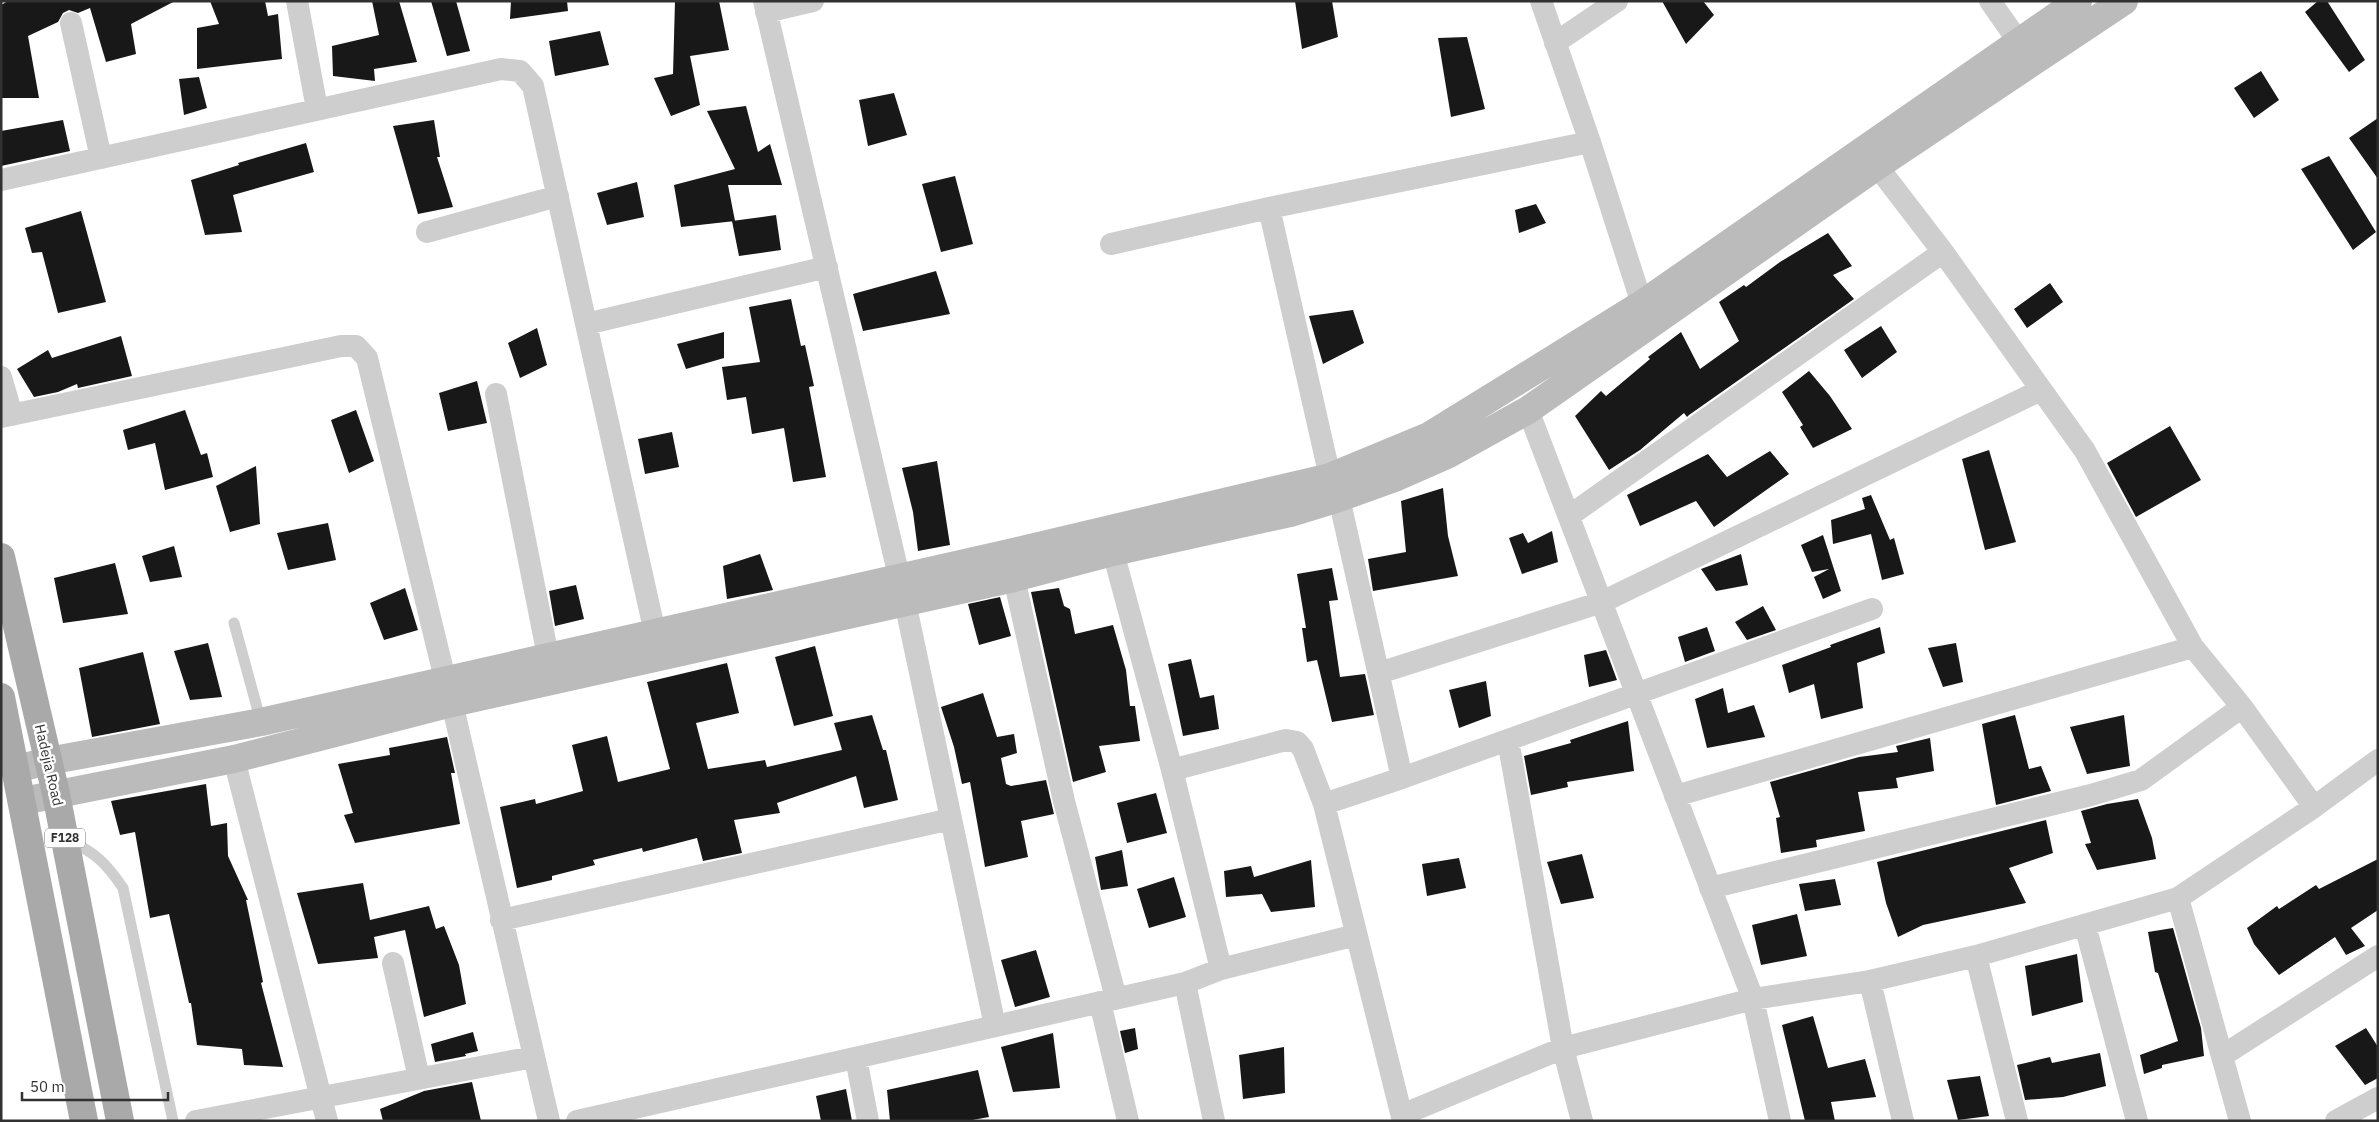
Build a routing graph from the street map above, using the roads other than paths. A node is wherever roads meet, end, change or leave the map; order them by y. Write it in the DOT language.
graph roads {
  1 [pos="297,1"];
  2 [pos="813,1"];
  3 [pos="1541,1"];
  4 [pos="1617,1"];
  5 [pos="1990,1"];
  6 [pos="2078,1"];
  7 [pos="2124,1"];
  8 [pos="765,7"];
  9 [pos="71,23"];
  10 [pos="2018,41"];
  11 [pos="1555,43"];
  12 [pos="318,109"];
  13 [pos="1590,142"];
  14 [pos="101,158"];
  15 [pos="1877,166"];
  16 [pos="1,180"];
  17 [pos="558,196"];
  18 [pos="1269,208"];
  19 [pos="426,232"];
  20 [pos="1111,244"];
  21 [pos="1943,252"];
  22 [pos="827,267"];
  23 [pos="1642,304"];
  24 [pos="586,324"];
  25 [pos="1,377"];
  26 [pos="2041,390"];
  27 [pos="496,394"];
  28 [pos="1528,410"];
  29 [pos="7,416"];
  30 [pos="1335,488"];
  31 [pos="1569,516"];
  32 [pos="1113,552"];
  33 [pos="1,557"];
  34 [pos="1014,578"];
  35 [pos="902,590"];
  36 [pos="1602,602"];
  37 [pos="1872,609"];
  38 [pos="234,624"];
  39 [pos="655,633"];
  40 [pos="2193,647"];
  41 [pos="548,656"];
  42 [pos="1379,673"];
  43 [pos="448,691"];
  44 [pos="1637,693"];
  45 [pos="2242,707"];
  46 [pos="3,711"];
  47 [pos="261,722"];
  48 [pos="1508,740"];
  49 [pos="234,760"];
  50 [pos="2378,760"];
  51 [pos="48,761"];
  52 [pos="16,769"];
  53 [pos="1172,770"];
  54 [pos="1402,778"];
  55 [pos="56,794"];
  56 [pos="1676,796"];
  57 [pos="23,801"];
  58 [pos="1324,804"];
  59 [pos="2314,807"];
  60 [pos="951,819"];
  61 [pos="65,839"];
  62 [pos="1710,888"];
  63 [pos="2178,898"];
  64 [pos="501,920"];
  65 [pos="2085,925"];
  66 [pos="1356,935"];
  67 [pos="1976,956"];
  68 [pos="2378,956"];
  69 [pos="393,963"];
  70 [pos="1220,969"];
  71 [pos="1870,981"];
  72 [pos="1185,982"];
  73 [pos="1753,999"];
  74 [pos="1108,1000"];
  75 [pos="995,1026"];
  76 [pos="1563,1048"];
  77 [pos="2222,1056"];
  78 [pos="533,1057"];
  79 [pos="856,1058"];
  80 [pos="419,1078"];
  81 [pos="321,1096"];
  82 [pos="2378,1098"];
  83 [pos="1402,1118"];
  84 [pos="2348,1118"];
  85 [pos="84,1121"];
  86 [pos="120,1121"];
  87 [pos="173,1121"];
  88 [pos="196,1121"];
  89 [pos="327,1121"];
  90 [pos="549,1121"];
  91 [pos="577,1121"];
  92 [pos="868,1121"];
  93 [pos="1128,1121"];
  94 [pos="1214,1121"];
  95 [pos="1582,1121"];
  96 [pos="1780,1121"];
  97 [pos="1903,1121"];
  98 [pos="2017,1121"];
  99 [pos="2136,1121"];
  100 [pos="2240,1121"];
  1 -- 12 [label="street"];
  2 -- 8 [label="street"];
  3 -- 11 [label="street"];
  4 -- 11 [label="street"];
  5 -- 10 [label="street"];
  6 -- 10 [label="street"];
  7 -- 15 [label="street"];
  8 -- 22 [label="street"];
  9 -- 14 [label="street"];
  10 -- 23 [label="street"];
  11 -- 13 [label="street"];
  12 -- 14 [label="street"];
  12 -- 17 [label="street"];
  13 -- 18 [label="street"];
  13 -- 23 [label="street"];
  14 -- 16 [label="street"];
  15 -- 21 [label="street"];
  15 -- 28 [label="street"];
  17 -- 19 [label="street"];
  17 -- 24 [label="street"];
  18 -- 20 [label="street"];
  18 -- 30 [label="street"];
  21 -- 26 [label="street"];
  21 -- 31 [label="street"];
  22 -- 24 [label="street"];
  22 -- 35 [label="street"];
  23 -- 30 [label="street"];
  24 -- 39 [label="street"];
  25 -- 29 [label="street"];
  26 -- 36 [label="street"];
  26 -- 40 [label="street"];
  27 -- 41 [label="street"];
  28 -- 30 [label="street"];
  28 -- 31 [label="street"];
  29 -- 43 [label="street"];
  30 -- 32 [label="street"];
  30 -- 35 [label="street"];
  30 -- 42 [label="street"];
  31 -- 36 [label="street"];
  32 -- 34 [label="street"];
  32 -- 53 [label="street"];
  33 -- 51 [label="main road, Hadejia Road / F128"];
  34 -- 35 [label="street"];
  34 -- 74 [label="street"];
  35 -- 39 [label="street"];
  35 -- 43 [label="street"];
  35 -- 60 [label="street"];
  36 -- 42 [label="street"];
  36 -- 44 [label="street"];
  37 -- 44 [label="street"];
  38 -- 47 [label="lane"];
  39 -- 41 [label="street"];
  40 -- 45 [label="street"];
  40 -- 56 [label="street"];
  41 -- 43 [label="street"];
  42 -- 54 [label="street"];
  43 -- 47 [label="street"];
  43 -- 49 [label="street"];
  43 -- 64 [label="street"];
  44 -- 48 [label="street"];
  44 -- 56 [label="street"];
  45 -- 59 [label="street"];
  45 -- 62 [label="street"];
  46 -- 52 [label="main road, F128"];
  47 -- 51 [label="street"];
  48 -- 54 [label="street"];
  48 -- 76 [label="street"];
  49 -- 55 [label="street"];
  49 -- 81 [label="street"];
  50 -- 59 [label="street"];
  51 -- 52 [label="street"];
  51 -- 55 [label="main road, Hadejia Road / F128"];
  52 -- 57 [label="main road, F128"];
  53 -- 58 [label="street"];
  53 -- 70 [label="street"];
  54 -- 58 [label="street"];
  55 -- 57 [label="street"];
  55 -- 61 [label="main road, Hadejia Road / F128"];
  56 -- 62 [label="street"];
  57 -- 85 [label="main road, F128"];
  58 -- 66 [label="street"];
  59 -- 63 [label="street"];
  60 -- 64 [label="street"];
  60 -- 75 [label="street"];
  61 -- 86 [label="main road, Hadejia Road / F128"];
  61 -- 87 [label="lane"];
  62 -- 73 [label="street"];
  63 -- 65 [label="street"];
  63 -- 77 [label="street"];
  64 -- 78 [label="street"];
  65 -- 67 [label="street"];
  65 -- 99 [label="street"];
  66 -- 70 [label="street"];
  66 -- 83 [label="street"];
  67 -- 71 [label="street"];
  67 -- 98 [label="street"];
  68 -- 77 [label="street"];
  69 -- 80 [label="street"];
  70 -- 72 [label="street"];
  71 -- 73 [label="street"];
  71 -- 97 [label="street"];
  72 -- 74 [label="street"];
  72 -- 94 [label="street"];
  73 -- 76 [label="street"];
  73 -- 96 [label="street"];
  74 -- 75 [label="street"];
  74 -- 93 [label="street"];
  75 -- 79 [label="street"];
  76 -- 83 [label="street"];
  76 -- 95 [label="street"];
  77 -- 100 [label="street"];
  78 -- 80 [label="street"];
  78 -- 90 [label="street"];
  79 -- 91 [label="street"];
  79 -- 92 [label="street"];
  80 -- 81 [label="street"];
  81 -- 88 [label="street"];
  81 -- 89 [label="street"];
  82 -- 84 [label="street"];
}
